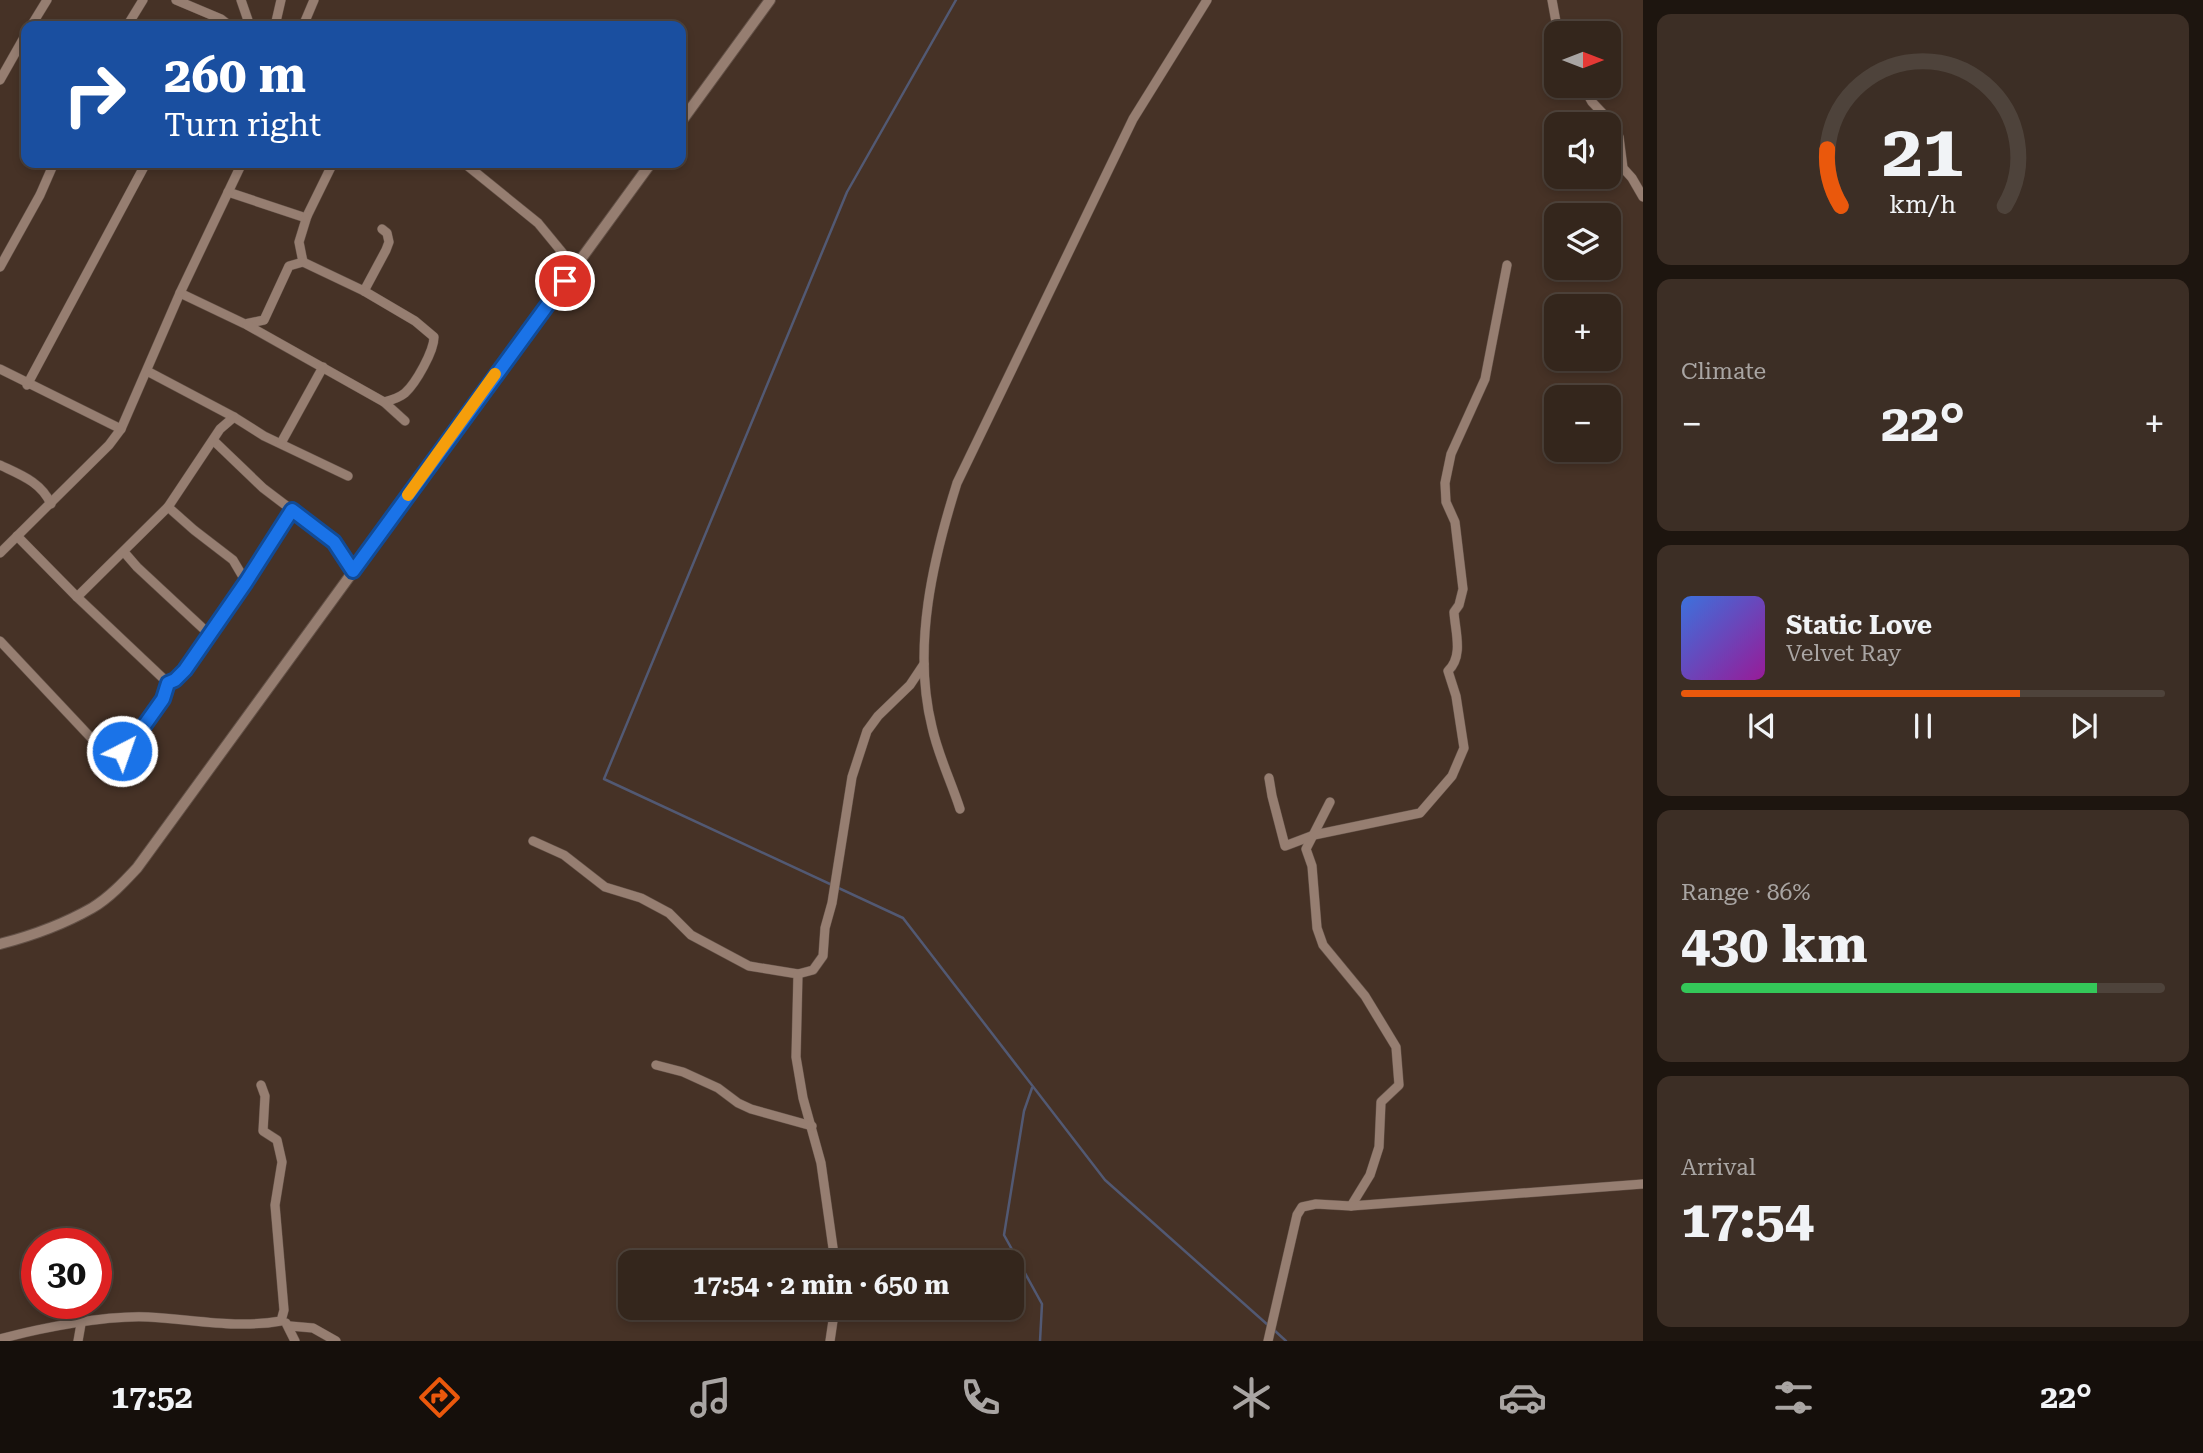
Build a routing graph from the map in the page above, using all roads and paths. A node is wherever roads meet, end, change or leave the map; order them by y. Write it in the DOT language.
graph roads {
  1 [pos="47,0"];
  2 [pos="143,0"];
  3 [pos="176,0"];
  4 [pos="241,0"];
  5 [pos="281,0"];
  6 [pos="314,0"];
  7 [pos="770,0"];
  8 [pos="1207,0"];
  9 [pos="1552,0"];
  10 [pos="34,21"];
  11 [pos="130,21"];
  12 [pos="223,21"];
  13 [pos="248,21"];
  14 [pos="276,21"];
  15 [pos="305,21"];
  16 [pos="1556,21"];
  17 [pos="21,43"];
  18 [pos="0,80"];
  19 [pos="1590,98"];
  20 [pos="686,115"];
  21 [pos="52,168"];
  22 [pos="142,168"];
  23 [pos="239,168"];
  24 [pos="331,168"];
  25 [pos="470,168"];
  26 [pos="647,168"];
  27 [pos="228,192"];
  28 [pos="1643,197"];
  29 [pos="307,216"];
  30 [pos="297,217"];
  31 [pos="303,228"];
  32 [pos="382,229"];
  33 [pos="299,242"];
  34 [pos="303,262"];
  35 [pos="1507,265"];
  36 [pos="289,266"];
  37 [pos="576,266"];
  38 [pos="0,267"];
  39 [pos="364,291"];
  40 [pos="180,293"];
  41 [pos="245,324"];
  42 [pos="323,367"];
  43 [pos="0,370"];
  44 [pos="147,371"];
  45 [pos="27,384"];
  46 [pos="384,402"];
  47 [pos="216,408"];
  48 [pos="234,417"];
  49 [pos="405,421"];
  50 [pos="121,429"];
  51 [pos="220,429"];
  52 [pos="214,441"];
  53 [pos="281,443"];
  54 [pos="0,465"];
  55 [pos="348,476"];
  56 [pos="51,504"];
  57 [pos="168,507"];
  58 [pos="292,510"];
  59 [pos="17,536"];
  60 [pos="124,552"];
  61 [pos="0,553"];
  62 [pos="353,571"];
  63 [pos="246,582"];
  64 [pos="77,597"];
  65 [pos="209,634"];
  66 [pos="0,641"];
  67 [pos="925,663"];
  68 [pos="168,683"];
  69 [pos="1269,778"];
  70 [pos="1330,802"];
  71 [pos="960,809"];
  72 [pos="1314,835"];
  73 [pos="533,841"];
  74 [pos="0,944"];
  75 [pos="798,974"];
  76 [pos="656,1065"];
  77 [pos="261,1085"];
  78 [pos="812,1126"];
  79 [pos="1643,1184"];
  80 [pos="1351,1206"];
  81 [pos="833,1250"];
  82 [pos="833,1320"];
  83 [pos="286,1323"];
  84 [pos="81,1324"];
  85 [pos="0,1339"];
  86 [pos="78,1341"];
  87 [pos="295,1341"];
  88 [pos="336,1341"];
  89 [pos="830,1341"];
  90 [pos="1268,1341"];
  1 -- 10 [label="street"];
  2 -- 11 [label="street"];
  3 -- 12 [label="street"];
  4 -- 13 [label="street"];
  5 -- 14 [label="street"];
  6 -- 15 [label="street"];
  7 -- 20 [label="street"];
  8 -- 67 [label="street"];
  9 -- 16 [label="street"];
  17 -- 18 [label="street"];
  19 -- 28 [label="street"];
  21 -- 38 [label="street"];
  22 -- 45 [label="street"];
  23 -- 27 [label="street"];
  24 -- 29 [label="street"];
  25 -- 37 [label="street"];
  26 -- 37 [label="street"];
  27 -- 30 [label="street"];
  27 -- 40 [label="street"];
  29 -- 30 [label="street"];
  29 -- 31 [label="street"];
  30 -- 31 [label="street"];
  31 -- 33 [label="street"];
  32 -- 39 [label="street"];
  33 -- 34 [label="street"];
  33 -- 36 [label="street"];
  34 -- 36 [label="street"];
  34 -- 39 [label="street"];
  35 -- 72 [label="street"];
  36 -- 41 [label="street"];
  37 -- 62 [label="street"];
  39 -- 46 [label="street"];
  40 -- 41 [label="street"];
  40 -- 44 [label="street"];
  41 -- 42 [label="street"];
  42 -- 46 [label="street"];
  42 -- 53 [label="street"];
  43 -- 45 [label="street"];
  44 -- 47 [label="street"];
  44 -- 50 [label="street"];
  45 -- 50 [label="street"];
  46 -- 49 [label="street"];
  47 -- 48 [label="street"];
  47 -- 51 [label="street"];
  48 -- 51 [label="street"];
  48 -- 53 [label="street"];
  50 -- 56 [label="street"];
  51 -- 52 [label="street"];
  52 -- 57 [label="street"];
  52 -- 58 [label="street"];
  53 -- 55 [label="street"];
  54 -- 56 [label="street"];
  56 -- 59 [label="street"];
  57 -- 60 [label="street"];
  57 -- 63 [label="street"];
  58 -- 62 [label="street"];
  58 -- 63 [label="street"];
  59 -- 61 [label="street"];
  59 -- 64 [label="street"];
  60 -- 64 [label="street"];
  60 -- 65 [label="street"];
  62 -- 74 [label="street"];
  63 -- 65 [label="street"];
  64 -- 68 [label="street"];
  65 -- 68 [label="street"];
  66 -- 68 [label="street"];
  67 -- 71 [label="street"];
  67 -- 75 [label="street"];
  69 -- 72 [label="street"];
  70 -- 72 [label="street"];
  72 -- 80 [label="street"];
  73 -- 75 [label="street"];
  75 -- 78 [label="street"];
  76 -- 78 [label="street"];
  77 -- 83 [label="street"];
  78 -- 81 [label="street"];
  79 -- 80 [label="street"];
  80 -- 90 [label="street"];
  82 -- 89 [label="street"];
  83 -- 84 [label="street"];
  83 -- 87 [label="street"];
  83 -- 88 [label="street"];
  84 -- 85 [label="street"];
  84 -- 86 [label="street"];
}
